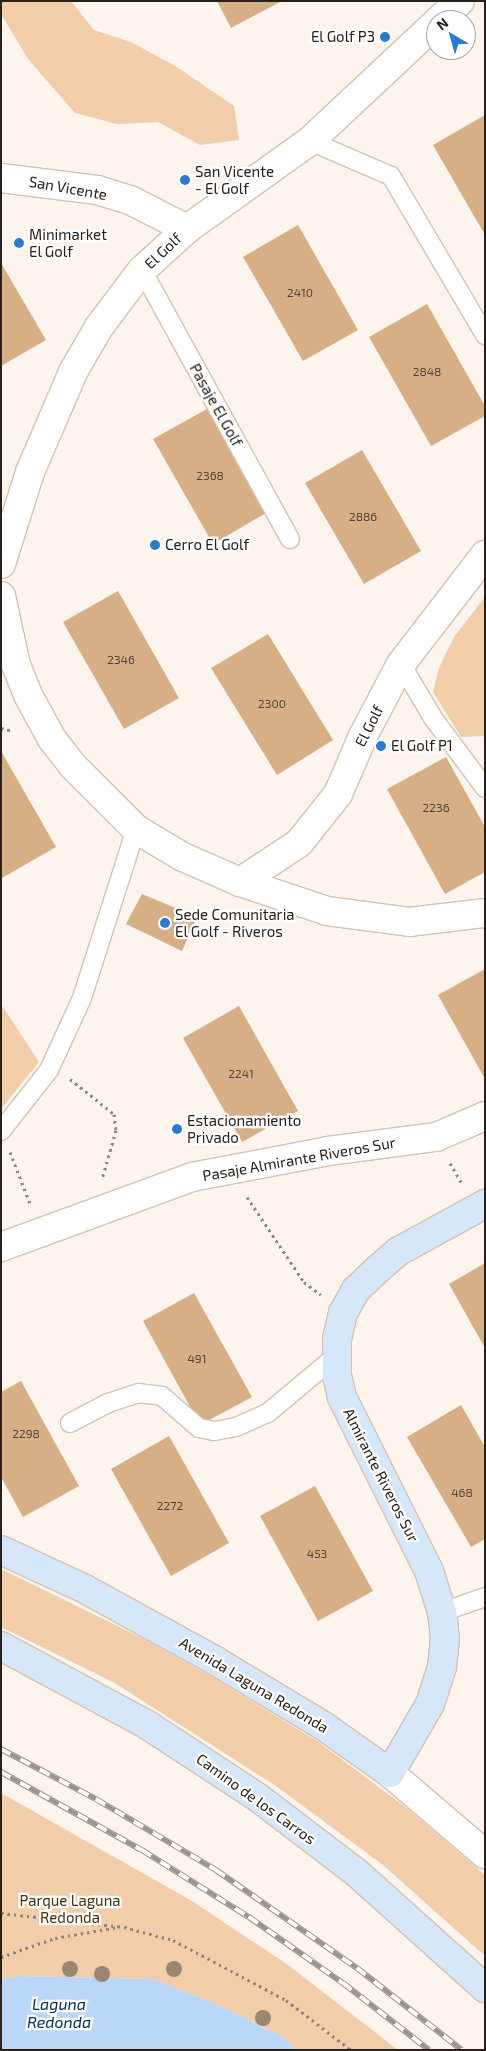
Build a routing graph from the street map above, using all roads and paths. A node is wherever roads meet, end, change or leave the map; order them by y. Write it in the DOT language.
graph roads {
  1 [pos="460,1"];
  2 [pos="450,10"];
  3 [pos="426,32"];
  4 [pos="310,140"];
  5 [pos="1,178"];
  6 [pos="187,229"];
  7 [pos="142,270"];
  8 [pos="485,335"];
  9 [pos="7,525"];
  10 [pos="290,539"];
  11 [pos="485,555"];
  12 [pos="1,564"];
  13 [pos="1,596"];
  14 [pos="401,664"];
  15 [pos="482,779"];
  16 [pos="136,829"];
  17 [pos="240,882"];
  18 [pos="485,913"];
  19 [pos="54,1059"];
  20 [pos="485,1116"];
  21 [pos="6,1126"];
  22 [pos="449,1161"];
  23 [pos="464,1187"];
  24 [pos="248,1200"];
  25 [pos="485,1204"];
  26 [pos="84,1218"];
  27 [pos="42,1232"];
  28 [pos="1,1247"];
  29 [pos="304,1282"];
  30 [pos="336,1356"];
  31 [pos="70,1423"];
  32 [pos="1,1550"];
  33 [pos="485,1598"];
  34 [pos="442,1612"];
  35 [pos="1,1646"];
  36 [pos="390,1773"];
  37 [pos="485,1854"];
  38 [pos="1,1913"];
  39 [pos="124,1926"];
  40 [pos="1,1957"];
  41 [pos="485,1988"];
  42 [pos="351,2050"];
  1 -- 2 [label="street"];
  3 -- 4 [label="street, El Golf"];
  4 -- 6 [label="street, El Golf"];
  4 -- 8 [label="lane"];
  5 -- 6 [label="street, San Vicente"];
  6 -- 7 [label="street, El Golf"];
  7 -- 9 [label="street, El Golf"];
  7 -- 10 [label="lane, Pasaje El Golf"];
  9 -- 12 [label="street, El Golf"];
  11 -- 14 [label="street, El Golf"];
  13 -- 16 [label="street"];
  14 -- 15 [label="lane"];
  14 -- 17 [label="street, El Golf"];
  16 -- 17 [label="street"];
  16 -- 19 [label="lane"];
  17 -- 18 [label="street"];
  19 -- 21 [label="lane"];
  19 -- 26 [label="path"];
  20 -- 26 [label="street, Pasaje Almirante Riveros Sur"];
  21 -- 27 [label="path"];
  22 -- 23 [label="path"];
  24 -- 29 [label="path"];
  25 -- 30 [label="street, Almirante Riveros Sur"];
  26 -- 27 [label="street, Pasaje Almirante Riveros Sur"];
  27 -- 28 [label="street, Pasaje Almirante Riveros Sur"];
  30 -- 31 [label="lane"];
  30 -- 34 [label="street, Almirante Riveros Sur"];
  32 -- 36 [label="street, Avenida Laguna Redonda"];
  33 -- 34 [label="lane"];
  34 -- 36 [label="street, Almirante Riveros Sur"];
  35 -- 41 [label="street, Camino de los Carros"];
  36 -- 37 [label="street, Avenida Laguna Redonda"];
  38 -- 39 [label="path"];
  39 -- 40 [label="path"];
  39 -- 42 [label="path"];
}
